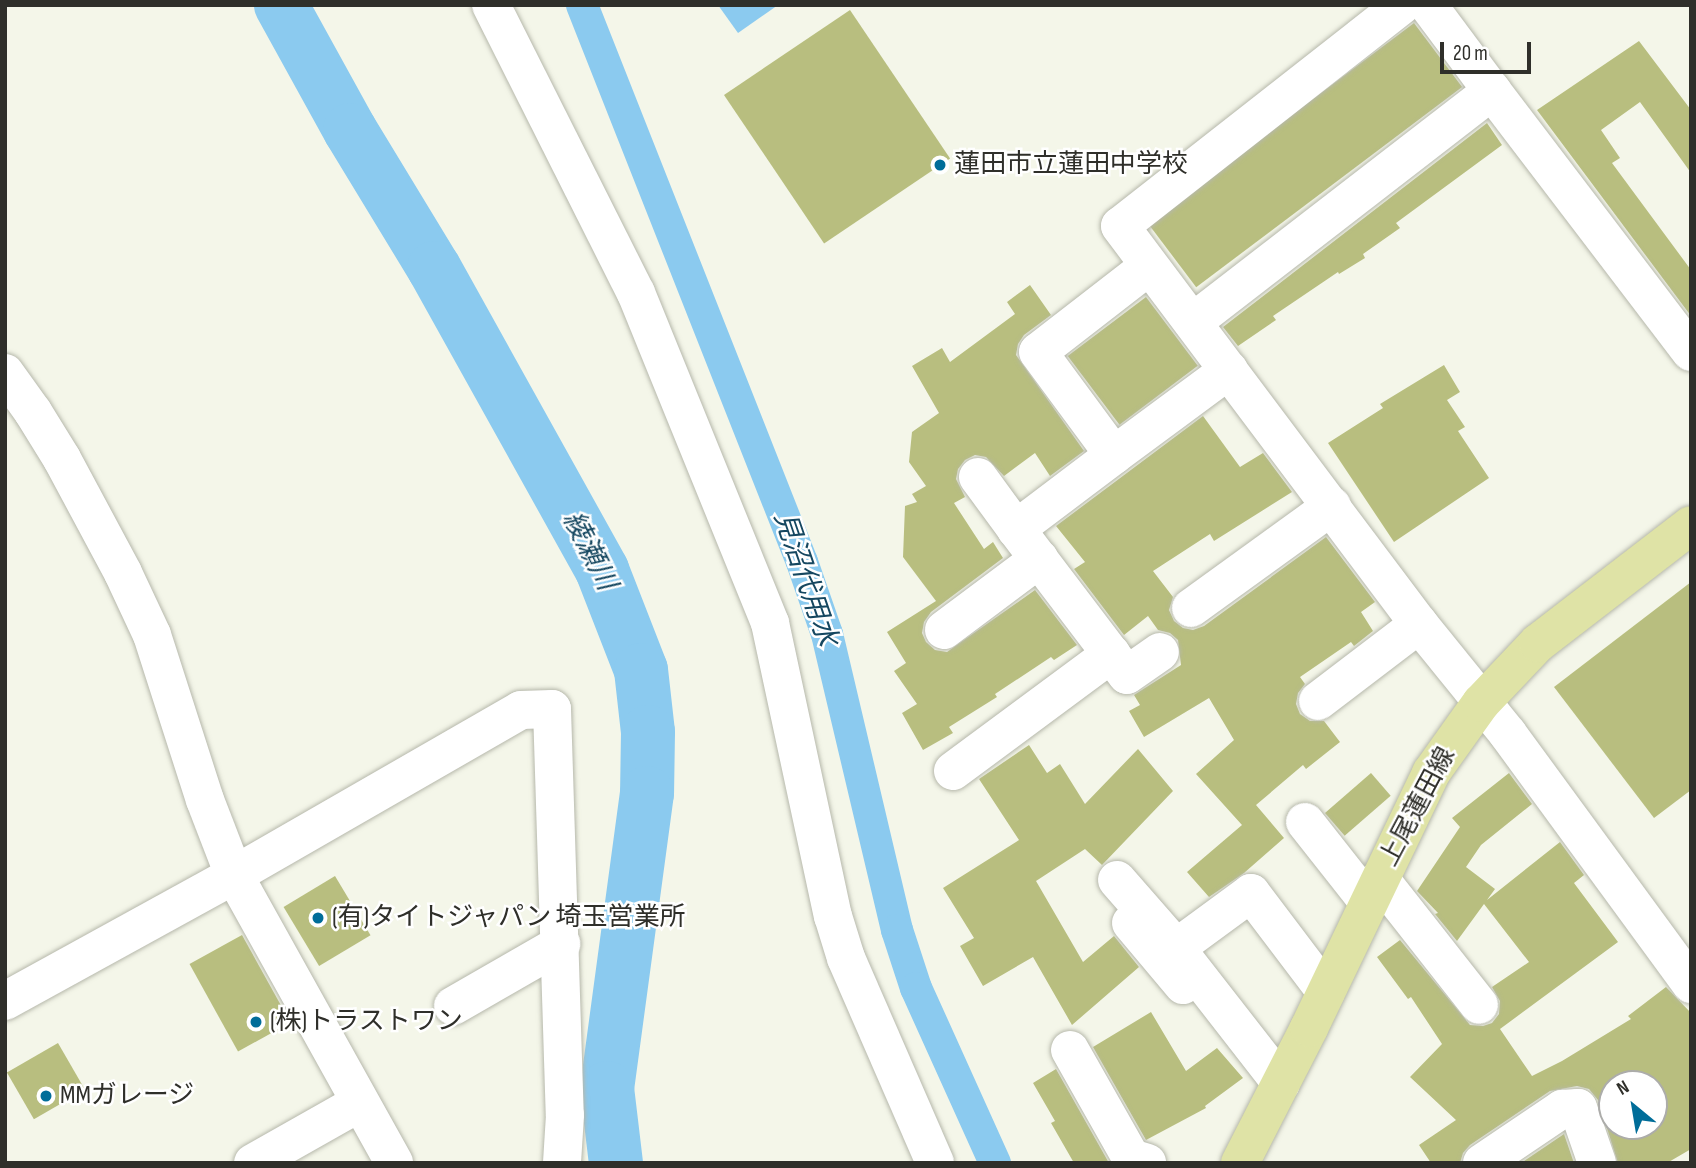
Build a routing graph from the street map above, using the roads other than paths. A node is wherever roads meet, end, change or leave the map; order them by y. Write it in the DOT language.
graph roads {
  1 [pos="491,5"];
  2 [pos="1402,5"];
  3 [pos="1428,5"];
  4 [pos="1492,91"];
  5 [pos="1149,266"];
  6 [pos="1193,323"];
  7 [pos="1691,352"];
  8 [pos="1229,370"];
  9 [pos="5,373"];
  10 [pos="1114,455"];
  11 [pos="978,477"];
  12 [pos="1332,506"];
  13 [pos="1691,525"];
  14 [pos="1016,530"];
  15 [pos="1039,559"];
  16 [pos="1191,608"];
  17 [pos="1419,624"];
  18 [pos="944,630"];
  19 [pos="1160,652"];
  20 [pos="1111,654"];
  21 [pos="1318,701"];
  22 [pos="1481,703"];
  23 [pos="953,771"];
  24 [pos="1305,822"];
  25 [pos="234,875"];
  26 [pos="1118,880"];
  27 [pos="1374,891"];
  28 [pos="1131,923"];
  29 [pos="561,944"];
  30 [pos="1176,948"];
  31 [pos="1691,984"];
  32 [pos="1326,992"];
  33 [pos="5,1001"];
  34 [pos="1479,1005"];
  35 [pos="453,1006"];
  36 [pos="1070,1050"];
  37 [pos="1276,1092"];
  38 [pos="359,1103"];
  39 [pos="1241,1162"];
  40 [pos="253,1163"];
  41 [pos="394,1163"];
  42 [pos="562,1163"];
  43 [pos="935,1163"];
  44 [pos="1147,1163"];
  45 [pos="1482,1163"];
  46 [pos="1597,1163"];
  1 -- 43 [label="street"];
  2 -- 5 [label="street"];
  3 -- 4 [label="street"];
  4 -- 6 [label="street"];
  4 -- 7 [label="street"];
  5 -- 6 [label="street"];
  5 -- 10 [label="street"];
  6 -- 8 [label="street"];
  8 -- 10 [label="street"];
  8 -- 12 [label="street"];
  9 -- 25 [label="street"];
  10 -- 14 [label="street"];
  11 -- 14 [label="street"];
  12 -- 16 [label="street"];
  12 -- 17 [label="street"];
  13 -- 22 [label="main road, 上尾蓮田線"];
  14 -- 15 [label="street"];
  15 -- 18 [label="street"];
  15 -- 20 [label="street"];
  17 -- 21 [label="street"];
  17 -- 22 [label="street"];
  19 -- 20 [label="street"];
  20 -- 23 [label="street"];
  22 -- 27 [label="main road, 上尾蓮田線"];
  22 -- 31 [label="street"];
  24 -- 27 [label="street"];
  25 -- 29 [label="street"];
  25 -- 33 [label="street"];
  25 -- 38 [label="street"];
  26 -- 30 [label="street"];
  27 -- 32 [label="main road, 上尾蓮田線"];
  27 -- 34 [label="street"];
  28 -- 37 [label="street"];
  29 -- 35 [label="street"];
  29 -- 42 [label="street"];
  30 -- 32 [label="street"];
  30 -- 37 [label="street"];
  32 -- 37 [label="main road, 上尾蓮田線"];
  36 -- 44 [label="street"];
  37 -- 39 [label="main road, 上尾蓮田線"];
  38 -- 40 [label="street"];
  38 -- 41 [label="street"];
  45 -- 46 [label="street"];
}
